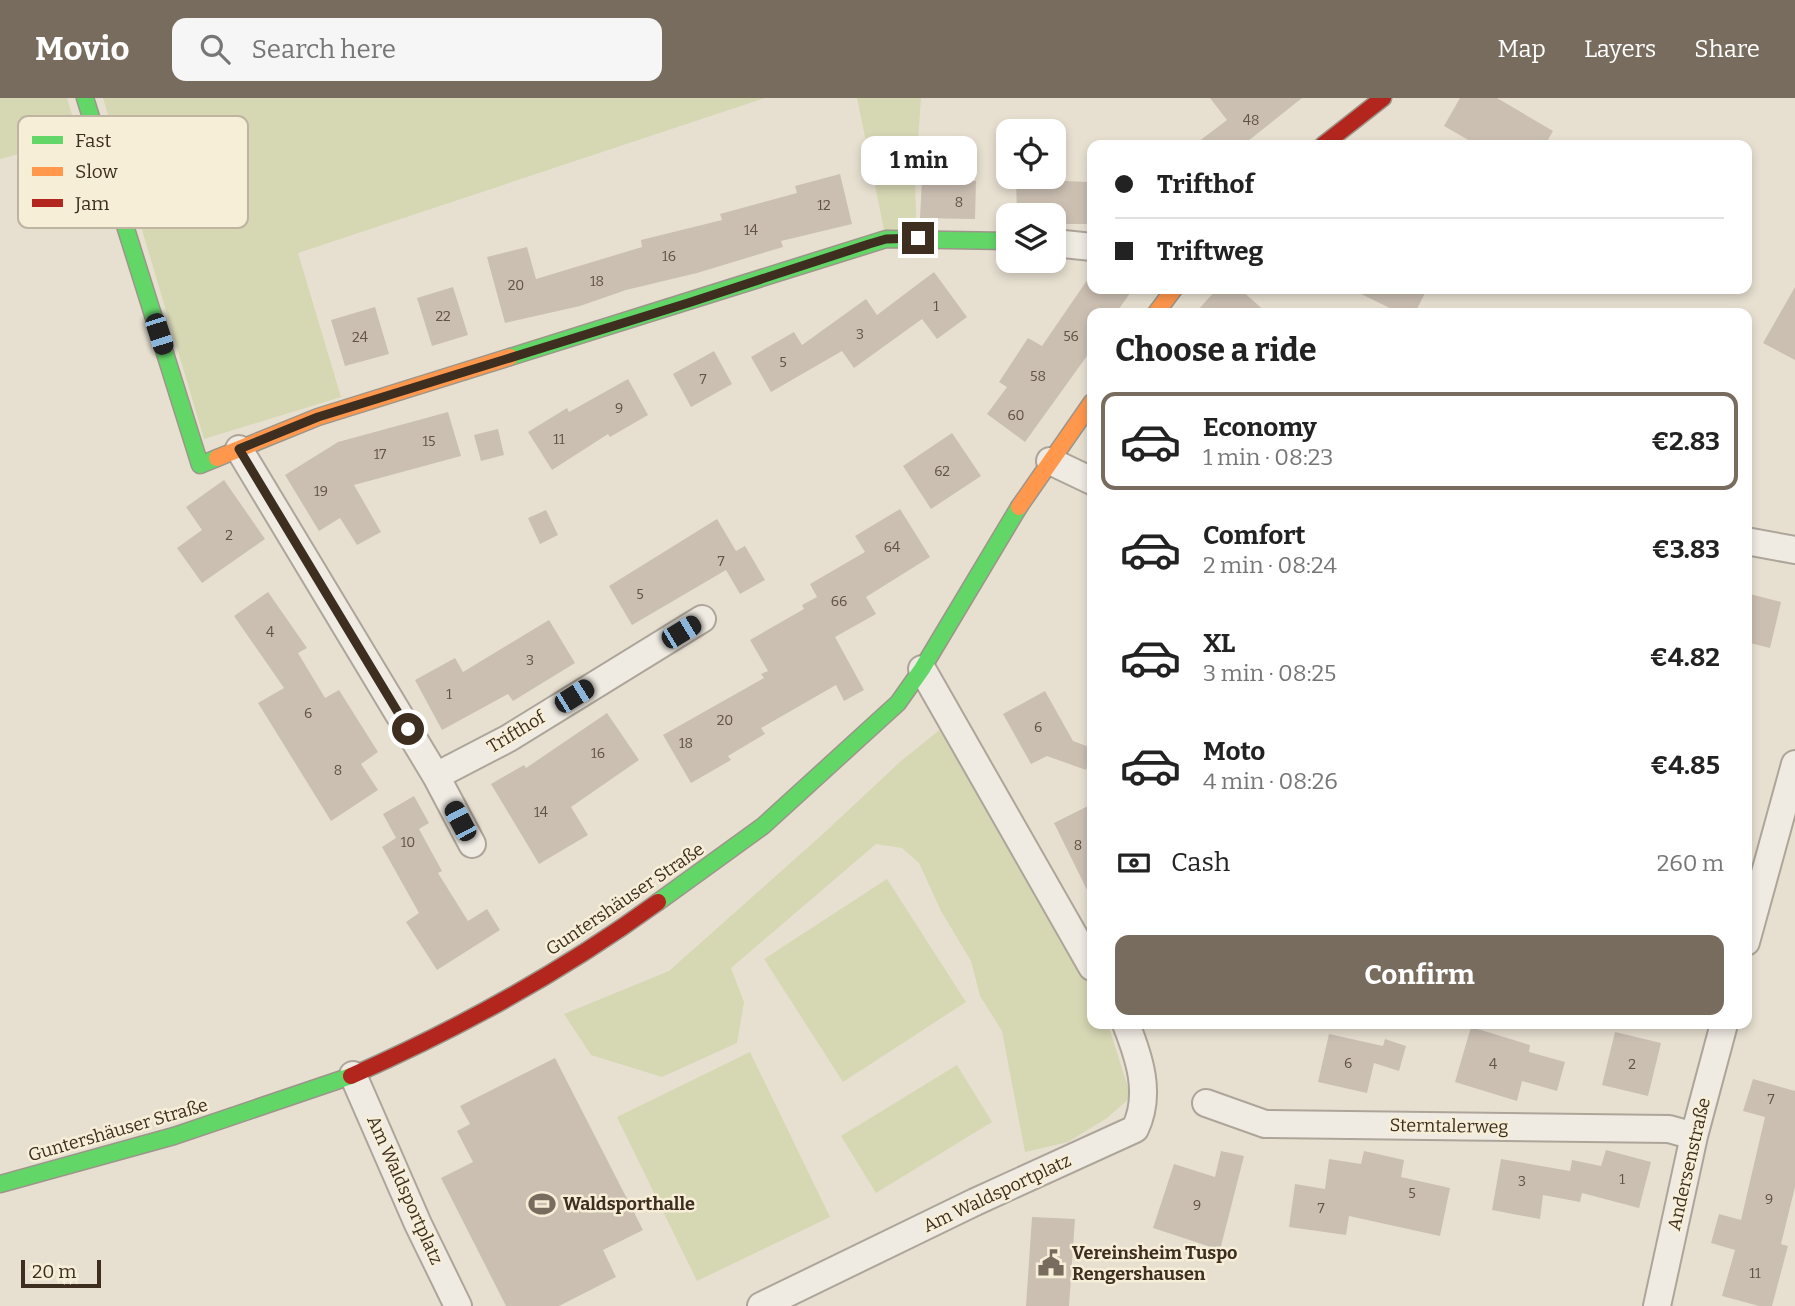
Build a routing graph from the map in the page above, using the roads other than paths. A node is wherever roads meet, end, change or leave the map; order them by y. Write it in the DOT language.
graph roads {
  1 [pos="85,98"];
  2 [pos="1383,98"];
  3 [pos="91,116"];
  4 [pos="1329,140"];
  5 [pos="126,228"];
  6 [pos="996,241"];
  7 [pos="1066,244"];
  8 [pos="1087,246"];
  9 [pos="1087,409"];
  10 [pos="239,449"];
  11 [pos="1050,461"];
  12 [pos="1087,479"];
  13 [pos="1752,542"];
  14 [pos="1795,550"];
  15 [pos="702,619"];
  16 [pos="922,669"];
  17 [pos="1795,764"];
  18 [pos="436,776"];
  19 [pos="472,844"];
  20 [pos="1752,920"];
  21 [pos="1087,958"];
  22 [pos="1128,1029"];
  23 [pos="1723,1029"];
  24 [pos="353,1074"];
  25 [pos="1206,1103"];
  26 [pos="1694,1136"];
  27 [pos="0,1184"];
  28 [pos="458,1306"];
  29 [pos="761,1306"];
  30 [pos="1657,1306"];
  1 -- 3 [label="street"];
  2 -- 4 [label="street"];
  5 -- 10 [label="street"];
  6 -- 10 [label="street"];
  7 -- 8 [label="street"];
  9 -- 11 [label="street, Guntershäuser Straße"];
  10 -- 18 [label="street"];
  11 -- 12 [label="street"];
  11 -- 16 [label="street, Guntershäuser Straße"];
  13 -- 14 [label="street"];
  15 -- 18 [label="street, Trifthof"];
  16 -- 21 [label="street"];
  16 -- 24 [label="street, Guntershäuser Straße"];
  17 -- 20 [label="street"];
  18 -- 19 [label="street"];
  22 -- 29 [label="street, Am Waldsportplatz"];
  23 -- 26 [label="street, Andersenstraße"];
  24 -- 27 [label="street, Guntershäuser Straße"];
  24 -- 28 [label="street, Am Waldsportplatz"];
  25 -- 26 [label="street, Sterntalerweg"];
  26 -- 30 [label="street, Andersenstraße"];
}
